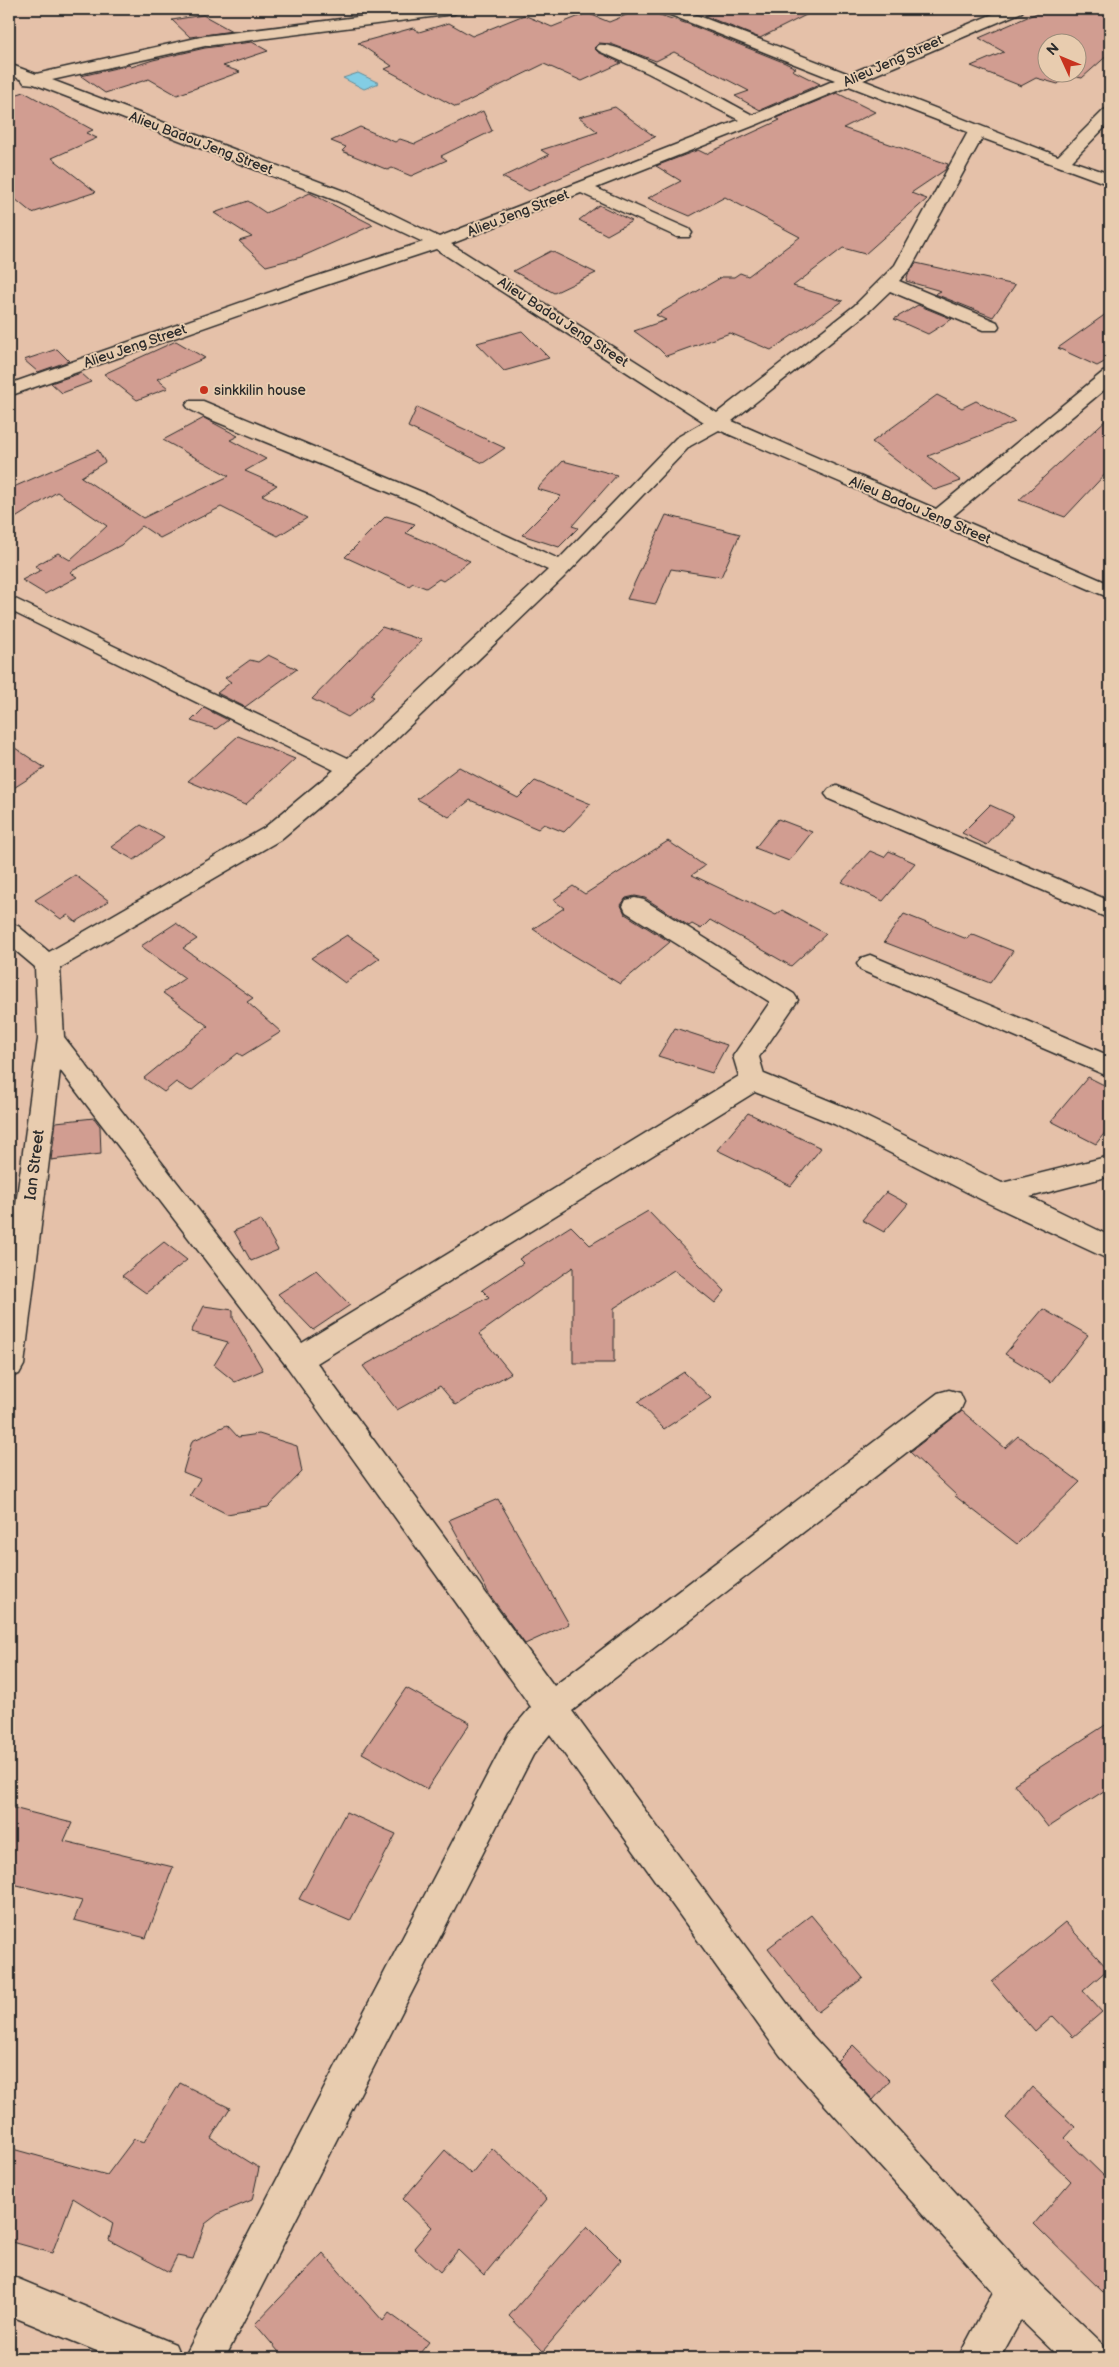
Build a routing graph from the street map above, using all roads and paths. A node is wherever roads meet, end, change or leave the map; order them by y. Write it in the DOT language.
graph roads {
  1 [pos="454,9"];
  2 [pos="668,9"];
  3 [pos="1017,9"];
  4 [pos="604,48"];
  5 [pos="9,69"];
  6 [pos="33,79"];
  7 [pos="849,81"];
  8 [pos="9,85"];
  9 [pos="1110,113"];
  10 [pos="752,121"];
  11 [pos="977,131"];
  12 [pos="1061,163"];
  13 [pos="1110,180"];
  14 [pos="583,188"];
  15 [pos="683,233"];
  16 [pos="438,243"];
  17 [pos="887,283"];
  18 [pos="990,326"];
  19 [pos="1110,376"];
  20 [pos="9,390"];
  21 [pos="196,405"];
  22 [pos="718,422"];
  23 [pos="938,518"];
  24 [pos="562,568"];
  25 [pos="1109,590"];
  26 [pos="9,602"];
  27 [pos="351,769"];
  28 [pos="837,794"];
  29 [pos="635,906"];
  30 [pos="1110,911"];
  31 [pos="9,932"];
  32 [pos="47,964"];
  33 [pos="870,964"];
  34 [pos="51,1039"];
  35 [pos="1110,1067"];
  36 [pos="753,1080"];
  37 [pos="1110,1166"];
  38 [pos="998,1195"];
  39 [pos="1110,1249"];
  40 [pos="298,1360"];
  41 [pos="9,1365"];
  42 [pos="949,1402"];
  43 [pos="551,1708"];
  44 [pos="1018,2289"];
  45 [pos="9,2295"];
  46 [pos="161,2358"];
  47 [pos="204,2358"];
  48 [pos="978,2358"];
  49 [pos="1088,2358"];
  1 -- 6 [label="street"];
  2 -- 7 [label="street"];
  3 -- 7 [label="street, Alieu Jeng Street"];
  4 -- 10 [label="street"];
  5 -- 6 [label="street, Alieu Badou Jeng Street"];
  6 -- 8 [label="street"];
  6 -- 16 [label="street, Alieu Badou Jeng Street"];
  7 -- 10 [label="street, Alieu Jeng Street"];
  7 -- 11 [label="street"];
  9 -- 12 [label="street"];
  10 -- 14 [label="street, Alieu Jeng Street"];
  11 -- 12 [label="street"];
  11 -- 17 [label="street"];
  12 -- 13 [label="street"];
  14 -- 15 [label="street"];
  14 -- 16 [label="street, Alieu Jeng Street"];
  16 -- 20 [label="street, Alieu Jeng Street"];
  16 -- 22 [label="street, Alieu Badou Jeng Street"];
  17 -- 18 [label="street"];
  17 -- 22 [label="street"];
  19 -- 23 [label="street"];
  21 -- 24 [label="street"];
  22 -- 23 [label="street, Alieu Badou Jeng Street"];
  22 -- 24 [label="street"];
  23 -- 25 [label="street, Alieu Badou Jeng Street"];
  24 -- 27 [label="street"];
  26 -- 27 [label="street"];
  27 -- 32 [label="street"];
  28 -- 30 [label="street"];
  29 -- 36 [label="street"];
  31 -- 32 [label="street"];
  32 -- 34 [label="street, Ian Street"];
  33 -- 35 [label="street"];
  34 -- 40 [label="street"];
  34 -- 41 [label="street, Ian Street"];
  36 -- 38 [label="street"];
  36 -- 40 [label="street"];
  37 -- 38 [label="street"];
  38 -- 39 [label="street"];
  40 -- 43 [label="street"];
  42 -- 43 [label="street"];
  43 -- 44 [label="street"];
  43 -- 47 [label="street"];
  44 -- 48 [label="street"];
  44 -- 49 [label="street"];
  45 -- 46 [label="street"];
}
